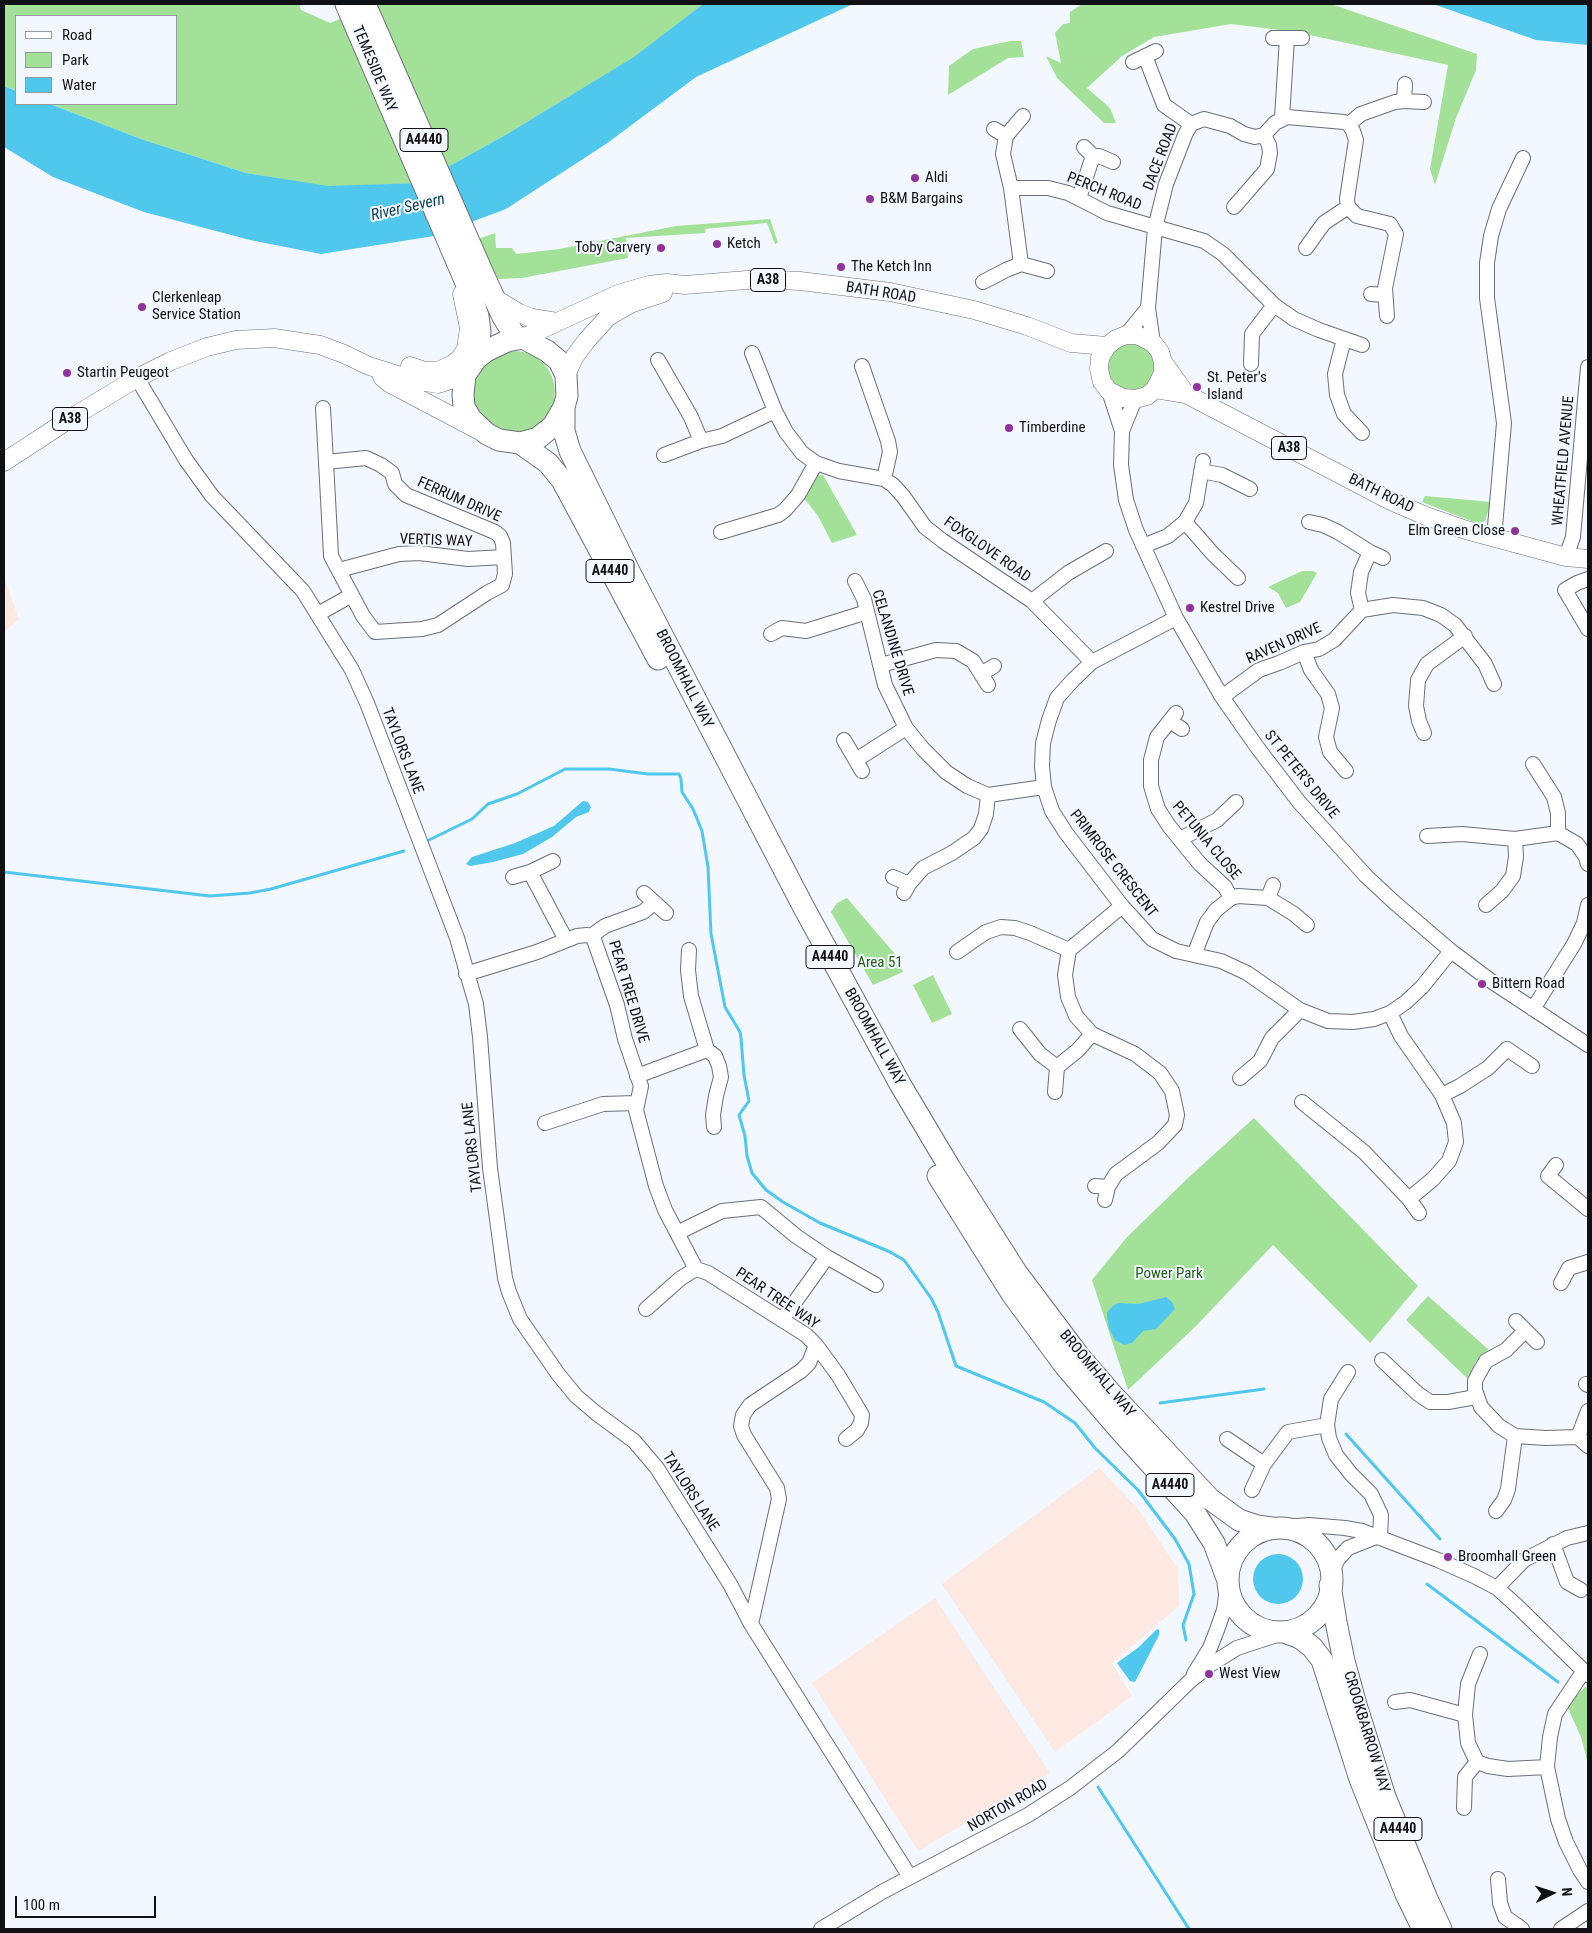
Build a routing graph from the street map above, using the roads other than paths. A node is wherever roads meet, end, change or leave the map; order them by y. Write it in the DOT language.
graph roads {
  1 [pos="346,4"];
  2 [pos="365,4"];
  3 [pos="1302,38"];
  4 [pos="1145,56"];
  5 [pos="1405,84"];
  6 [pos="1404,101"];
  7 [pos="1424,102"];
  8 [pos="1022,116"];
  9 [pos="1282,118"];
  10 [pos="1191,124"];
  11 [pos="1349,124"];
  12 [pos="1264,135"];
  13 [pos="1523,158"];
  14 [pos="1112,162"];
  15 [pos="1011,188"];
  16 [pos="1079,198"];
  17 [pos="1234,207"];
  18 [pos="1348,207"];
  19 [pos="1154,228"];
  20 [pos="1312,246"];
  21 [pos="1021,264"];
  22 [pos="1047,271"];
  23 [pos="458,272"];
  24 [pos="983,282"];
  25 [pos="685,285"];
  26 [pos="494,298"];
  27 [pos="1274,305"];
  28 [pos="1148,308"];
  29 [pos="1387,316"];
  30 [pos="557,322"];
  31 [pos="1126,335"];
  32 [pos="520,338"];
  33 [pos="1344,339"];
  34 [pos="1071,343"];
  35 [pos="1153,343"];
  36 [pos="1362,345"];
  37 [pos="1107,346"];
  38 [pos="752,353"];
  39 [pos="658,360"];
  40 [pos="1163,362"];
  41 [pos="1251,364"];
  42 [pos="369,366"];
  43 [pos="862,366"];
  44 [pos="471,367"];
  45 [pos="1588,367"];
  46 [pos="1099,369"];
  47 [pos="566,375"];
  48 [pos="137,378"];
  49 [pos="1155,389"];
  50 [pos="1109,391"];
  51 [pos="1186,394"];
  52 [pos="1134,399"];
  53 [pos="564,407"];
  54 [pos="324,408"];
  55 [pos="775,411"];
  56 [pos="1357,424"];
  57 [pos="1122,431"];
  58 [pos="486,434"];
  59 [pos="702,441"];
  60 [pos="520,443"];
  61 [pos="664,455"];
  62 [pos="4,462"];
  63 [pos="326,462"];
  64 [pos="816,463"];
  65 [pos="884,480"];
  66 [pos="1250,489"];
  67 [pos="1185,522"];
  68 [pos="1309,522"];
  69 [pos="721,532"];
  70 [pos="1494,538"];
  71 [pos="1143,546"];
  72 [pos="1106,551"];
  73 [pos="504,557"];
  74 [pos="1566,557"];
  75 [pos="1588,559"];
  76 [pos="339,570"];
  77 [pos="1238,578"];
  78 [pos="1588,579"];
  79 [pos="855,581"];
  80 [pos="352,595"];
  81 [pos="1032,601"];
  82 [pos="1362,610"];
  83 [pos="867,612"];
  84 [pos="318,614"];
  85 [pos="1176,618"];
  86 [pos="778,626"];
  87 [pos="1588,629"];
  88 [pos="1465,636"];
  89 [pos="1304,652"];
  90 [pos="1092,662"];
  91 [pos="881,666"];
  92 [pos="994,666"];
  93 [pos="1494,684"];
  94 [pos="1222,697"];
  95 [pos="1176,721"];
  96 [pos="906,728"];
  97 [pos="1424,733"];
  98 [pos="844,740"];
  99 [pos="1534,764"];
  100 [pos="1346,771"];
  101 [pos="1044,787"];
  102 [pos="988,795"];
  103 [pos="1236,802"];
  104 [pos="1558,834"];
  105 [pos="1427,836"];
  106 [pos="1180,839"];
  107 [pos="1515,839"];
  108 [pos="553,861"];
  109 [pos="1588,864"];
  110 [pos="530,872"];
  111 [pos="513,877"];
  112 [pos="893,877"];
  113 [pos="1231,898"];
  114 [pos="1486,905"];
  115 [pos="1588,905"];
  116 [pos="1122,906"];
  117 [pos="666,913"];
  118 [pos="1307,924"];
  119 [pos="590,936"];
  120 [pos="566,940"];
  121 [pos="689,950"];
  122 [pos="1069,950"];
  123 [pos="1451,951"];
  124 [pos="957,952"];
  125 [pos="1194,955"];
  126 [pos="466,974"];
  127 [pos="1533,1009"];
  128 [pos="1300,1010"];
  129 [pos="1390,1013"];
  130 [pos="1020,1029"];
  131 [pos="1092,1034"];
  132 [pos="1588,1045"];
  133 [pos="707,1050"];
  134 [pos="1532,1066"];
  135 [pos="1057,1067"];
  136 [pos="637,1076"];
  137 [pos="1240,1078"];
  138 [pos="1055,1092"];
  139 [pos="1442,1095"];
  140 [pos="1302,1102"];
  141 [pos="636,1103"];
  142 [pos="545,1123"];
  143 [pos="714,1127"];
  144 [pos="1556,1165"];
  145 [pos="1103,1191"];
  146 [pos="1409,1199"];
  147 [pos="1588,1210"];
  148 [pos="1419,1213"];
  149 [pos="678,1233"];
  150 [pos="827,1257"];
  151 [pos="1588,1262"];
  152 [pos="696,1269"];
  153 [pos="1561,1282"];
  154 [pos="876,1285"];
  155 [pos="646,1310"];
  156 [pos="782,1320"];
  157 [pos="1537,1342"];
  158 [pos="816,1345"];
  159 [pos="1382,1360"];
  160 [pos="1348,1372"];
  161 [pos="1476,1397"];
  162 [pos="1588,1411"];
  163 [pos="1327,1425"];
  164 [pos="1515,1436"];
  165 [pos="846,1438"];
  166 [pos="1227,1439"];
  167 [pos="1583,1441"];
  168 [pos="1264,1464"];
  169 [pos="1252,1490"];
  170 [pos="1496,1511"];
  171 [pos="1278,1528"];
  172 [pos="1588,1533"];
  173 [pos="1378,1537"];
  174 [pos="1553,1544"];
  175 [pos="1331,1579"];
  176 [pos="1227,1583"];
  177 [pos="1497,1588"];
  178 [pos="1581,1590"];
  179 [pos="752,1624"];
  180 [pos="1285,1633"];
  181 [pos="1480,1654"];
  182 [pos="1586,1673"];
  183 [pos="1190,1681"];
  184 [pos="1395,1702"];
  185 [pos="1465,1715"];
  186 [pos="1477,1762"];
  187 [pos="1546,1767"];
  188 [pos="1464,1808"];
  189 [pos="910,1877"];
  190 [pos="1498,1879"];
  191 [pos="1588,1882"];
  192 [pos="1588,1911"];
  193 [pos="821,1929"];
  194 [pos="1423,1929"];
  195 [pos="1441,1929"];
  196 [pos="1522,1929"];
  197 [pos="1561,1929"];
  1 -- 23 [label="highway, TEMESIDE WAY / A4440"];
  2 -- 26 [label="highway, TEMESIDE WAY / A4440"];
  3 -- 9 [label="street"];
  4 -- 10 [label="street"];
  5 -- 6 [label="street"];
  6 -- 7 [label="street"];
  6 -- 11 [label="street"];
  8 -- 15 [label="street"];
  9 -- 11 [label="street"];
  9 -- 12 [label="street"];
  10 -- 12 [label="street, DACE ROAD"];
  10 -- 19 [label="street, DACE ROAD"];
  11 -- 18 [label="street"];
  12 -- 17 [label="street"];
  13 -- 70 [label="street"];
  14 -- 16 [label="street"];
  15 -- 16 [label="street, PERCH ROAD"];
  15 -- 21 [label="street"];
  16 -- 19 [label="street, PERCH ROAD"];
  18 -- 20 [label="street"];
  18 -- 29 [label="street"];
  19 -- 27 [label="street, PERCH ROAD"];
  19 -- 28 [label="street, DACE ROAD"];
  21 -- 22 [label="street"];
  21 -- 24 [label="street"];
  23 -- 42 [label="main road"];
  23 -- 44 [label="highway, TEMESIDE WAY / A4440"];
  25 -- 30 [label="main road, BATH ROAD / A38"];
  25 -- 34 [label="main road, BATH ROAD / A38"];
  25 -- 47 [label="main road, BATH ROAD / A38"];
  26 -- 30 [label="main road"];
  26 -- 32 [label="highway, TEMESIDE WAY / A4440"];
  27 -- 33 [label="street, PERCH ROAD"];
  27 -- 41 [label="street"];
  28 -- 31 [label="street"];
  28 -- 35 [label="street, DACE ROAD"];
  30 -- 32 [label="main road, BATH ROAD / A38"];
  31 -- 35 [label="main road"];
  31 -- 37 [label="main road"];
  32 -- 44 [label="highway"];
  32 -- 47 [label="highway"];
  33 -- 36 [label="street, PERCH ROAD"];
  33 -- 56 [label="street"];
  34 -- 37 [label="main road, BATH ROAD / A38"];
  34 -- 46 [label="main road, BATH ROAD / A38"];
  35 -- 40 [label="main road, BATH ROAD / A38"];
  37 -- 46 [label="main road"];
  38 -- 55 [label="street, FOXGLOVE ROAD"];
  39 -- 59 [label="street"];
  40 -- 49 [label="main road"];
  40 -- 51 [label="main road, BATH ROAD / A38"];
  42 -- 44 [label="main road, A38"];
  42 -- 48 [label="main road, A38"];
  42 -- 58 [label="main road, A38"];
  43 -- 65 [label="street"];
  44 -- 58 [label="highway"];
  45 -- 74 [label="street, WHEATFIELD AVENUE"];
  46 -- 50 [label="main road, BATH ROAD / A38"];
  47 -- 53 [label="highway"];
  48 -- 62 [label="main road, A38"];
  48 -- 84 [label="street, TAYLORS LANE"];
  49 -- 51 [label="main road, BATH ROAD / A38"];
  49 -- 52 [label="main road"];
  50 -- 52 [label="main road"];
  50 -- 57 [label="street, ST PETER'S DRIVE"];
  51 -- 70 [label="main road, BATH ROAD / A38"];
  52 -- 57 [label="street, ST PETER'S DRIVE"];
  53 -- 60 [label="highway"];
  53 -- 171 [label="highway, BROOMHALL WAY / A4440"];
  54 -- 63 [label="street"];
  55 -- 59 [label="street"];
  55 -- 64 [label="street, FOXGLOVE ROAD"];
  57 -- 71 [label="street, ST PETER'S DRIVE"];
  58 -- 60 [label="highway"];
  59 -- 61 [label="street"];
  60 -- 176 [label="highway, BROOMHALL WAY / A4440"];
  63 -- 73 [label="street, FERRUM DRIVE"];
  63 -- 76 [label="street, FERRUM DRIVE"];
  64 -- 65 [label="street, FOXGLOVE ROAD"];
  64 -- 69 [label="street"];
  65 -- 81 [label="street, FOXGLOVE ROAD"];
  66 -- 67 [label="street"];
  67 -- 71 [label="street"];
  67 -- 77 [label="street"];
  68 -- 82 [label="street"];
  70 -- 74 [label="main road, BATH ROAD / A38"];
  71 -- 85 [label="street, ST PETER'S DRIVE"];
  72 -- 81 [label="street"];
  73 -- 76 [label="street, VERTIS WAY"];
  73 -- 80 [label="street, FERRUM DRIVE"];
  74 -- 75 [label="main road, BATH ROAD / A38"];
  76 -- 80 [label="street, FERRUM DRIVE"];
  78 -- 87 [label="street"];
  79 -- 83 [label="street, CELANDINE DRIVE"];
  80 -- 84 [label="street"];
  81 -- 90 [label="street, FOXGLOVE ROAD"];
  82 -- 88 [label="street"];
  82 -- 89 [label="street, RAVEN DRIVE"];
  83 -- 86 [label="street"];
  83 -- 91 [label="street, CELANDINE DRIVE"];
  84 -- 126 [label="street, TAYLORS LANE"];
  85 -- 90 [label="street, PRIMROSE CRESCENT"];
  85 -- 94 [label="street, ST PETER'S DRIVE"];
  88 -- 93 [label="street"];
  88 -- 97 [label="street"];
  89 -- 94 [label="street, RAVEN DRIVE"];
  89 -- 100 [label="street"];
  90 -- 101 [label="street, PRIMROSE CRESCENT"];
  91 -- 92 [label="street"];
  91 -- 96 [label="street, CELANDINE DRIVE"];
  94 -- 123 [label="street, ST PETER'S DRIVE"];
  95 -- 106 [label="street, PETUNIA CLOSE"];
  96 -- 98 [label="street"];
  96 -- 102 [label="street, CELANDINE DRIVE"];
  99 -- 104 [label="street"];
  101 -- 102 [label="street"];
  101 -- 116 [label="street, PRIMROSE CRESCENT"];
  102 -- 112 [label="street"];
  103 -- 106 [label="street"];
  104 -- 107 [label="street"];
  104 -- 109 [label="street"];
  105 -- 107 [label="street"];
  106 -- 113 [label="street, PETUNIA CLOSE"];
  107 -- 114 [label="street"];
  108 -- 110 [label="street"];
  110 -- 111 [label="street"];
  110 -- 120 [label="street"];
  113 -- 118 [label="street"];
  113 -- 125 [label="street"];
  115 -- 127 [label="street"];
  116 -- 122 [label="street"];
  116 -- 125 [label="street, PRIMROSE CRESCENT"];
  117 -- 119 [label="street"];
  119 -- 120 [label="street, PEAR TREE DRIVE"];
  119 -- 136 [label="street, PEAR TREE DRIVE"];
  120 -- 126 [label="street, PEAR TREE DRIVE"];
  121 -- 133 [label="street"];
  122 -- 124 [label="street"];
  122 -- 131 [label="street"];
  123 -- 127 [label="street, ST PETER'S DRIVE"];
  123 -- 129 [label="street, PRIMROSE CRESCENT"];
  125 -- 128 [label="street, PRIMROSE CRESCENT"];
  126 -- 179 [label="street, TAYLORS LANE"];
  127 -- 132 [label="street, ST PETER'S DRIVE"];
  128 -- 129 [label="street, PRIMROSE CRESCENT"];
  128 -- 137 [label="street"];
  129 -- 139 [label="street"];
  130 -- 135 [label="street"];
  131 -- 135 [label="street"];
  131 -- 145 [label="street"];
  133 -- 136 [label="street"];
  133 -- 143 [label="street"];
  134 -- 139 [label="street"];
  135 -- 138 [label="street"];
  136 -- 141 [label="street, PEAR TREE DRIVE"];
  139 -- 146 [label="street"];
  140 -- 146 [label="street"];
  141 -- 142 [label="street"];
  141 -- 149 [label="street, PEAR TREE DRIVE"];
  144 -- 147 [label="street"];
  146 -- 148 [label="street"];
  149 -- 150 [label="street"];
  149 -- 152 [label="street, PEAR TREE DRIVE"];
  150 -- 154 [label="street"];
  150 -- 156 [label="street"];
  151 -- 153 [label="street"];
  152 -- 155 [label="street"];
  152 -- 156 [label="street, PEAR TREE WAY"];
  156 -- 158 [label="street, PEAR TREE WAY"];
  157 -- 161 [label="street"];
  158 -- 165 [label="street"];
  158 -- 179 [label="street, PEAR TREE WAY"];
  159 -- 161 [label="street"];
  160 -- 163 [label="street"];
  161 -- 164 [label="street"];
  162 -- 167 [label="street"];
  163 -- 168 [label="street"];
  163 -- 173 [label="street"];
  164 -- 167 [label="street"];
  164 -- 170 [label="street"];
  166 -- 168 [label="street"];
  168 -- 169 [label="street"];
  171 -- 173 [label="street"];
  171 -- 175 [label="highway"];
  171 -- 176 [label="highway"];
  172 -- 174 [label="street"];
  173 -- 175 [label="street"];
  173 -- 177 [label="street"];
  174 -- 177 [label="street"];
  174 -- 178 [label="street"];
  175 -- 180 [label="highway"];
  175 -- 195 [label="highway, CROOKBARROW WAY / A4440"];
  176 -- 180 [label="highway"];
  176 -- 183 [label="street, NORTON ROAD"];
  177 -- 182 [label="street"];
  179 -- 189 [label="street, TAYLORS LANE"];
  180 -- 183 [label="street, NORTON ROAD"];
  180 -- 194 [label="highway, CROOKBARROW WAY / A4440"];
  181 -- 185 [label="street"];
  182 -- 187 [label="street"];
  183 -- 189 [label="street, NORTON ROAD"];
  184 -- 185 [label="street"];
  185 -- 186 [label="street"];
  186 -- 187 [label="street"];
  186 -- 188 [label="street"];
  187 -- 191 [label="street"];
  189 -- 193 [label="street, NORTON ROAD"];
  190 -- 196 [label="street"];
  192 -- 197 [label="street"];
}
